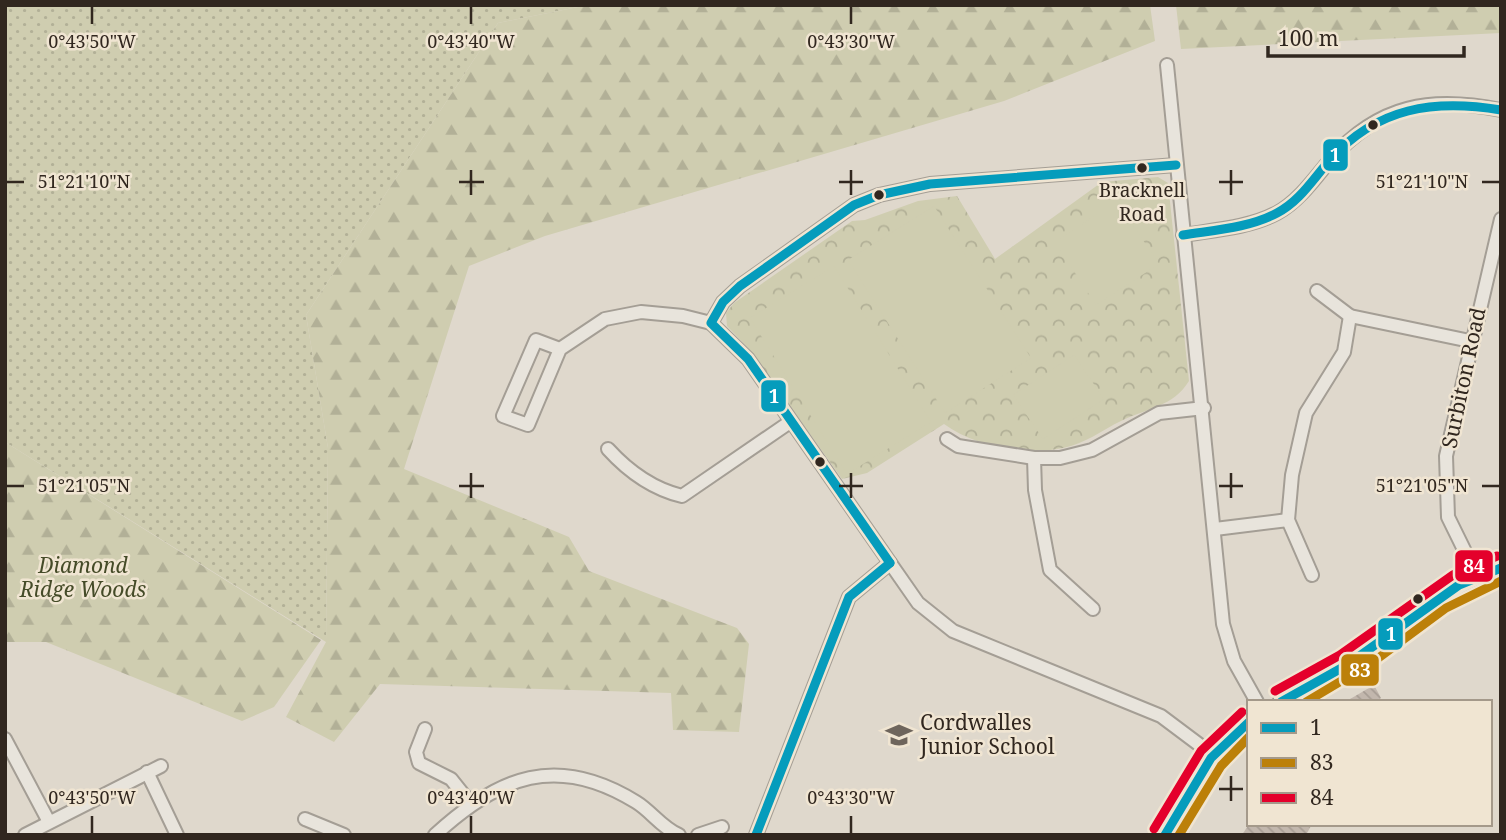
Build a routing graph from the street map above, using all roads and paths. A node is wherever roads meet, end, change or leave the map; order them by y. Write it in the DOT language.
graph roads {
  1 [pos="1167,65"];
  2 [pos="1501,110"];
  3 [pos="1176,165"];
  4 [pos="1501,219"];
  5 [pos="1183,235"];
  6 [pos="1317,290"];
  7 [pos="1350,316"];
  8 [pos="711,323"];
  9 [pos="1470,341"];
  10 [pos="560,349"];
  11 [pos="1203,408"];
  12 [pos="790,422"];
  13 [pos="947,439"];
  14 [pos="608,449"];
  15 [pos="1034,458"];
  16 [pos="1288,520"];
  17 [pos="1215,529"];
  18 [pos="890,563"];
  19 [pos="1501,568"];
  20 [pos="1476,574"];
  21 [pos="1312,575"];
  22 [pos="1093,609"];
  23 [pos="1256,700"];
  24 [pos="1285,700"];
  25 [pos="1247,723"];
  26 [pos="425,729"];
  27 [pos="5,738"];
  28 [pos="1213,755"];
  29 [pos="162,766"];
  30 [pos="147,772"];
  31 [pos="471,804"];
  32 [pos="305,819"];
  33 [pos="49,822"];
  34 [pos="722,827"];
  35 [pos="25,835"];
  36 [pos="177,835"];
  37 [pos="344,835"];
  38 [pos="435,835"];
  39 [pos="679,835"];
  40 [pos="698,835"];
  41 [pos="756,835"];
  42 [pos="1165,835"];
  1 -- 3 [label="street"];
  2 -- 5 [label="street"];
  3 -- 5 [label="street"];
  3 -- 8 [label="street"];
  4 -- 9 [label="street, Surbiton Road"];
  5 -- 11 [label="street"];
  6 -- 7 [label="street"];
  7 -- 9 [label="street"];
  7 -- 16 [label="street"];
  8 -- 10 [label="street"];
  8 -- 12 [label="street"];
  9 -- 20 [label="street, Surbiton Road"];
  10 -- 10 [label="street"];
  11 -- 15 [label="street"];
  11 -- 17 [label="street"];
  12 -- 14 [label="street"];
  12 -- 18 [label="street"];
  13 -- 15 [label="street"];
  15 -- 22 [label="street"];
  16 -- 17 [label="street"];
  16 -- 21 [label="street"];
  17 -- 23 [label="street"];
  18 -- 28 [label="street"];
  18 -- 41 [label="street"];
  19 -- 20 [label="street"];
  20 -- 24 [label="street"];
  25 -- 28 [label="street"];
  26 -- 31 [label="street"];
  27 -- 33 [label="street"];
  28 -- 42 [label="street"];
  29 -- 30 [label="street"];
  30 -- 33 [label="street"];
  30 -- 36 [label="street"];
  31 -- 38 [label="street"];
  31 -- 39 [label="street"];
  32 -- 37 [label="street"];
  33 -- 35 [label="street"];
  34 -- 40 [label="street"];
}
